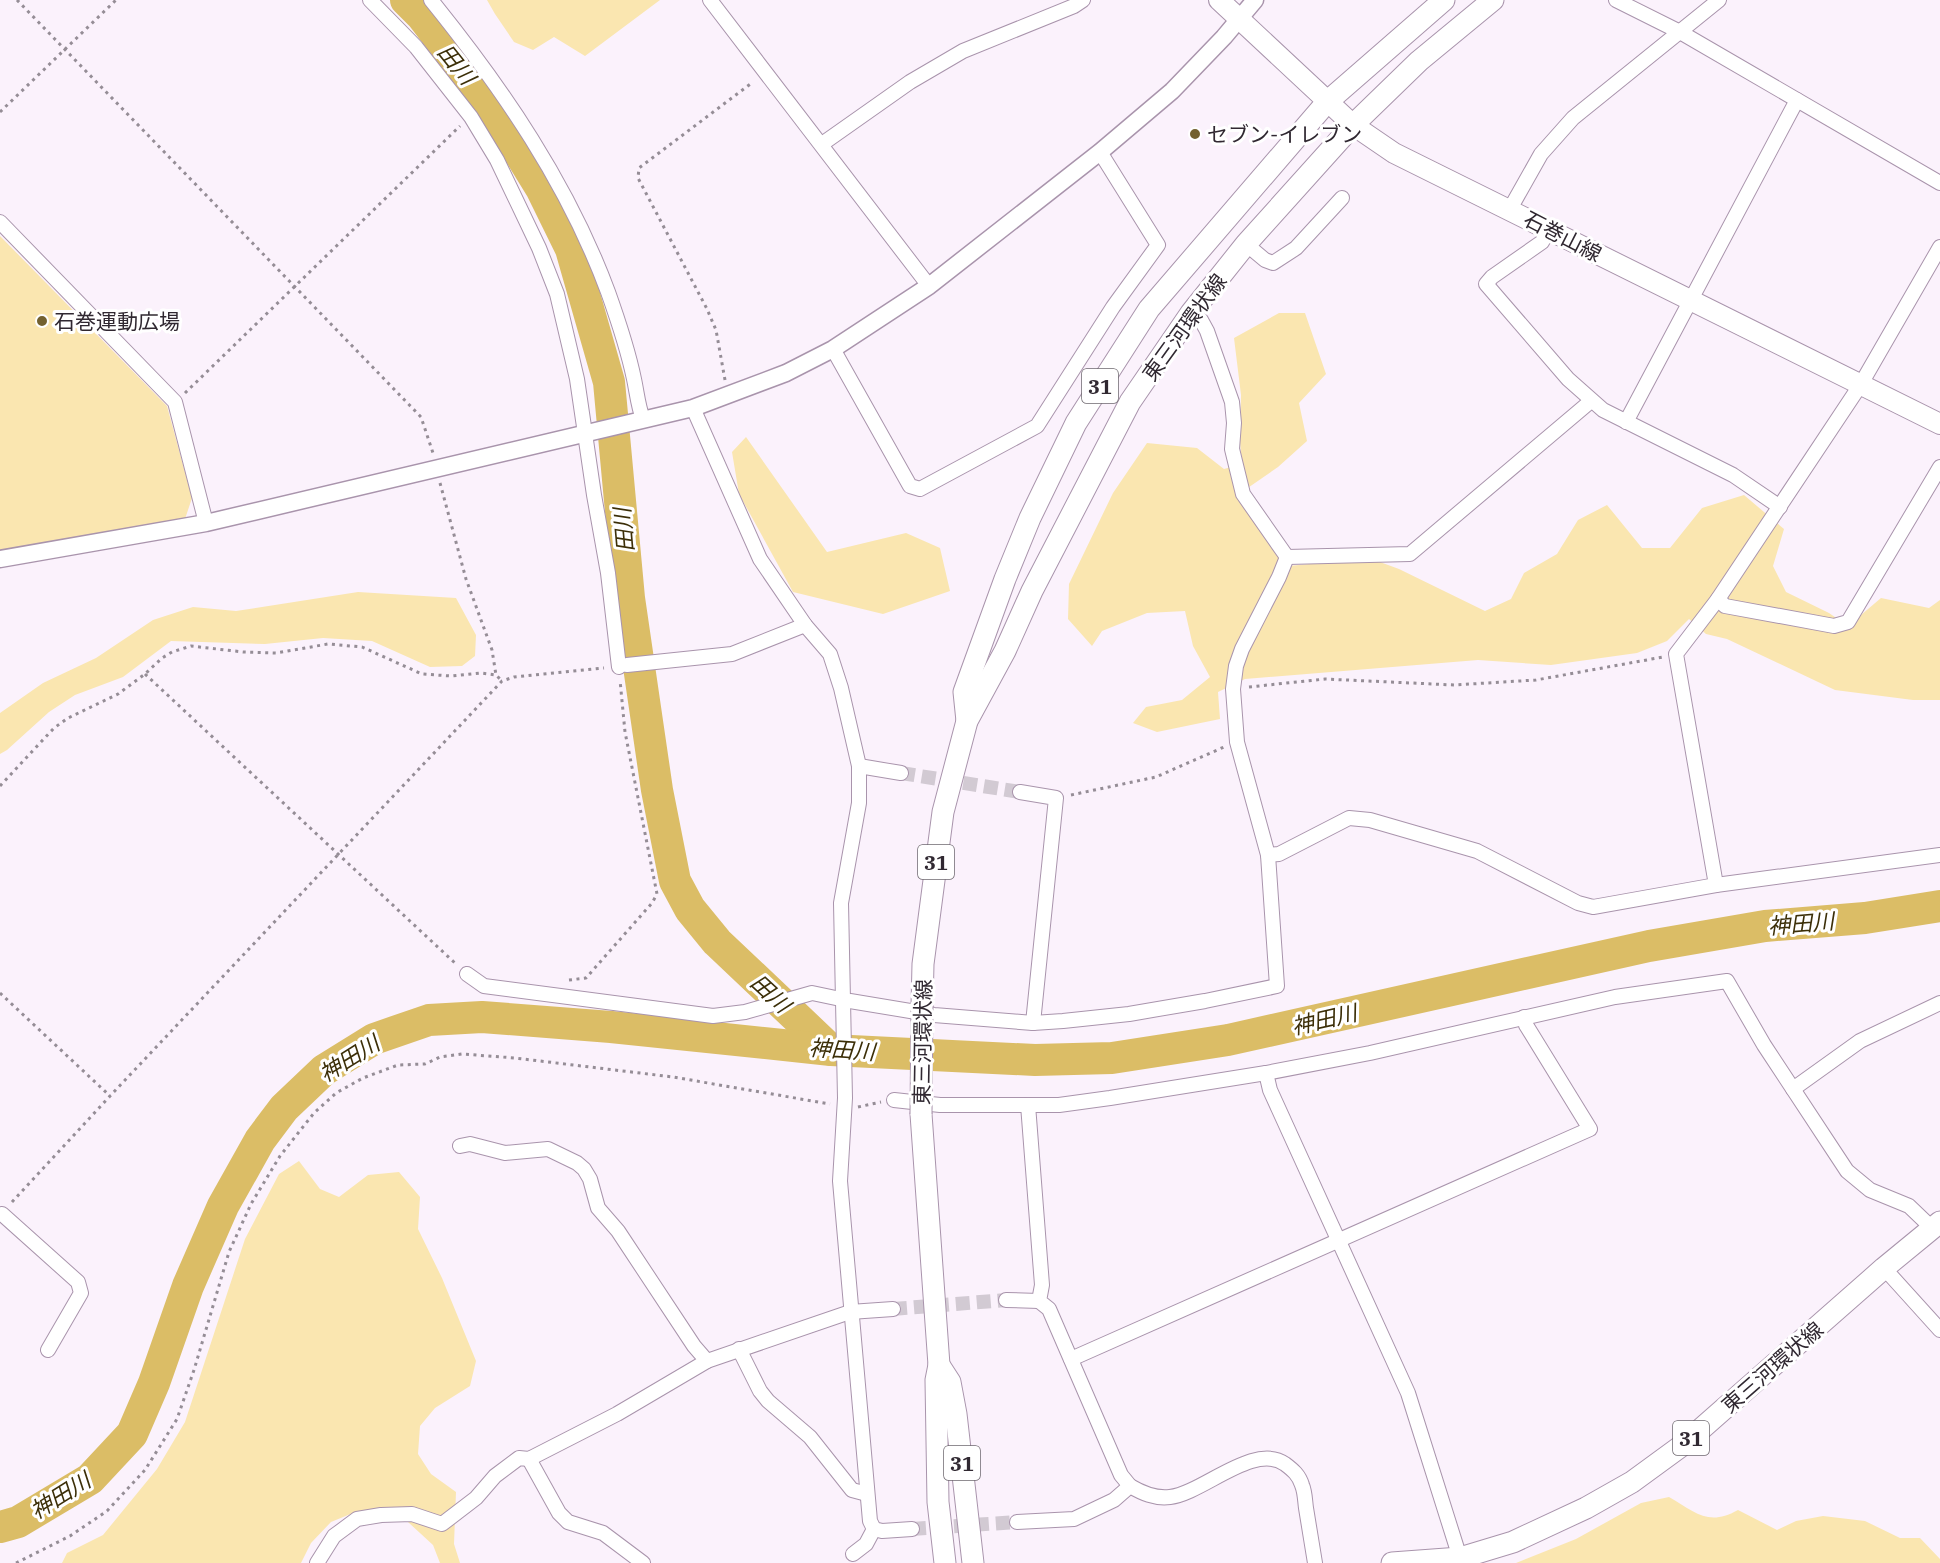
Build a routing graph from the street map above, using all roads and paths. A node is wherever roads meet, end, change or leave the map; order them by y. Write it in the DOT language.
graph roads {
  1 [pos="17,0"];
  2 [pos="116,0"];
  3 [pos="370,0"];
  4 [pos="431,0"];
  5 [pos="710,0"];
  6 [pos="1083,0"];
  7 [pos="1219,0"];
  8 [pos="1255,0"];
  9 [pos="1444,0"];
  10 [pos="1493,0"];
  11 [pos="1616,0"];
  12 [pos="1719,0"];
  13 [pos="1240,19"];
  14 [pos="1680,32"];
  15 [pos="65,50"];
  16 [pos="767,72"];
  17 [pos="1797,100"];
  18 [pos="1327,102"];
  19 [pos="0,111"];
  20 [pos="471,117"];
  21 [pos="1353,125"];
  22 [pos="822,144"];
  23 [pos="1100,152"];
  24 [pos="1940,183"];
  25 [pos="1342,198"];
  26 [pos="1510,209"];
  27 [pos="0,222"];
  28 [pos="1549,230"];
  29 [pos="1246,244"];
  30 [pos="1940,247"];
  31 [pos="929,286"];
  32 [pos="295,287"];
  33 [pos="1690,300"];
  34 [pos="1191,313"];
  35 [pos="833,349"];
  36 [pos="1861,384"];
  37 [pos="729,396"];
  38 [pos="1591,401"];
  39 [pos="175,402"];
  40 [pos="693,408"];
  41 [pos="638,420"];
  42 [pos="1626,422"];
  43 [pos="1940,424"];
  44 [pos="591,432"];
  45 [pos="1940,466"];
  46 [pos="436,469"];
  47 [pos="1780,507"];
  48 [pos="206,523"];
  49 [pos="1287,557"];
  50 [pos="0,559"];
  51 [pos="1718,599"];
  52 [pos="805,625"];
  53 [pos="1676,654"];
  54 [pos="623,666"];
  55 [pos="145,674"];
  56 [pos="496,675"];
  57 [pos="502,681"];
  58 [pos="1233,689"];
  59 [pos="967,722"];
  60 [pos="1237,742"];
  61 [pos="859,766"];
  62 [pos="901,773"];
  63 [pos="0,786"];
  64 [pos="1020,792"];
  65 [pos="1056,798"];
  66 [pos="339,855"];
  67 [pos="1268,855"];
  68 [pos="1940,855"];
  69 [pos="1716,885"];
  70 [pos="467,974"];
  71 [pos="565,980"];
  72 [pos="0,993"];
  73 [pos="843,1000"];
  74 [pos="1940,1003"];
  75 [pos="1524,1017"];
  76 [pos="1033,1023"];
  77 [pos="1266,1073"];
  78 [pos="1793,1089"];
  79 [pos="110,1096"];
  80 [pos="894,1100"];
  81 [pos="845,1102"];
  82 [pos="1028,1105"];
  83 [pos="460,1146"];
  84 [pos="2,1214"];
  85 [pos="1936,1225"];
  86 [pos="1338,1241"];
  87 [pos="1884,1268"];
  88 [pos="1006,1300"];
  89 [pos="1039,1301"];
  90 [pos="893,1309"];
  91 [pos="850,1312"];
  92 [pos="1940,1330"];
  93 [pos="739,1349"];
  94 [pos="48,1350"];
  95 [pos="1071,1359"];
  96 [pos="707,1361"];
  97 [pos="939,1365"];
  98 [pos="529,1459"];
  99 [pos="1130,1486"];
  100 [pos="867,1494"];
  101 [pos="1017,1522"];
  102 [pos="874,1529"];
  103 [pos="912,1530"];
  104 [pos="852,1554"];
  105 [pos="1460,1558"];
  106 [pos="16,1563"];
  107 [pos="317,1563"];
  108 [pos="643,1563"];
  109 [pos="945,1563"];
  110 [pos="973,1563"];
  111 [pos="1315,1563"];
  112 [pos="1392,1563"];
  1 -- 15 [label="path"];
  2 -- 15 [label="path"];
  3 -- 20 [label="street"];
  4 -- 41 [label="street"];
  5 -- 16 [label="street"];
  6 -- 22 [label="street"];
  7 -- 13 [label="main road, 石巻山線"];
  8 -- 13 [label="street"];
  9 -- 18 [label="main road, 東三河環状線 / 31"];
  10 -- 21 [label="main road, 東三河環状線 / 31"];
  11 -- 14 [label="street"];
  12 -- 14 [label="street"];
  13 -- 18 [label="main road, 石巻山線"];
  13 -- 23 [label="street"];
  14 -- 17 [label="street"];
  14 -- 26 [label="street"];
  15 -- 19 [label="path"];
  15 -- 32 [label="path"];
  16 -- 22 [label="street"];
  16 -- 37 [label="path"];
  17 -- 24 [label="street"];
  17 -- 33 [label="street"];
  18 -- 21 [label="main road, 石巻山線"];
  18 -- 59 [label="main road, 東三河環状線 / 31"];
  20 -- 32 [label="path"];
  20 -- 44 [label="street"];
  21 -- 26 [label="main road, 石巻山線"];
  21 -- 29 [label="main road, 東三河環状線 / 31"];
  22 -- 31 [label="street"];
  23 -- 31 [label="street"];
  23 -- 35 [label="street"];
  25 -- 29 [label="street"];
  26 -- 28 [label="main road, 石巻山線"];
  27 -- 39 [label="street"];
  28 -- 33 [label="main road, 石巻山線"];
  28 -- 38 [label="street"];
  29 -- 34 [label="main road, 東三河環状線 / 31"];
  30 -- 36 [label="street"];
  31 -- 35 [label="street"];
  32 -- 39 [label="path"];
  32 -- 46 [label="path"];
  33 -- 36 [label="main road, 石巻山線"];
  33 -- 42 [label="street"];
  34 -- 49 [label="street"];
  34 -- 59 [label="main road, 東三河環状線 / 31"];
  35 -- 37 [label="street"];
  36 -- 43 [label="main road, 石巻山線"];
  36 -- 47 [label="street"];
  37 -- 40 [label="street"];
  38 -- 42 [label="street"];
  38 -- 49 [label="street"];
  39 -- 48 [label="street"];
  40 -- 41 [label="street"];
  40 -- 52 [label="street"];
  41 -- 44 [label="street"];
  42 -- 47 [label="street"];
  44 -- 46 [label="street"];
  44 -- 54 [label="street"];
  45 -- 51 [label="street"];
  46 -- 48 [label="street"];
  46 -- 56 [label="path"];
  47 -- 51 [label="street"];
  48 -- 50 [label="street"];
  49 -- 58 [label="street"];
  51 -- 53 [label="street"];
  52 -- 54 [label="street"];
  52 -- 61 [label="street"];
  53 -- 58 [label="path"];
  53 -- 69 [label="street"];
  54 -- 57 [label="path"];
  54 -- 71 [label="path"];
  55 -- 56 [label="path"];
  55 -- 63 [label="path"];
  55 -- 66 [label="path"];
  56 -- 57 [label="path"];
  57 -- 66 [label="path"];
  58 -- 60 [label="street"];
  59 -- 97 [label="main road, 東三河環状線 / 31, bridge"];
  60 -- 65 [label="path"];
  60 -- 67 [label="street"];
  61 -- 62 [label="street"];
  61 -- 73 [label="street"];
  64 -- 65 [label="street"];
  65 -- 76 [label="street"];
  66 -- 70 [label="path"];
  66 -- 79 [label="path"];
  67 -- 69 [label="street"];
  67 -- 76 [label="street"];
  68 -- 69 [label="street"];
  70 -- 73 [label="street"];
  72 -- 79 [label="path"];
  73 -- 76 [label="street"];
  73 -- 81 [label="street"];
  74 -- 78 [label="street"];
  75 -- 77 [label="street"];
  75 -- 78 [label="street"];
  75 -- 86 [label="street"];
  77 -- 82 [label="street"];
  77 -- 86 [label="street"];
  78 -- 85 [label="street"];
  79 -- 84 [label="path"];
  80 -- 81 [label="path"];
  80 -- 82 [label="street"];
  81 -- 91 [label="street"];
  81 -- 106 [label="path"];
  82 -- 89 [label="street"];
  83 -- 96 [label="street"];
  84 -- 94 [label="street"];
  85 -- 87 [label="main road, 東三河環状線 / 31"];
  86 -- 95 [label="street"];
  86 -- 105 [label="street"];
  87 -- 92 [label="street"];
  87 -- 105 [label="main road, 東三河環状線 / 31"];
  88 -- 89 [label="street"];
  89 -- 95 [label="street"];
  90 -- 91 [label="street"];
  91 -- 93 [label="street"];
  91 -- 100 [label="street"];
  93 -- 96 [label="street"];
  93 -- 100 [label="street"];
  95 -- 99 [label="street"];
  96 -- 98 [label="street"];
  97 -- 109 [label="main road, 東三河環状線 / 31"];
  97 -- 110 [label="main road, 東三河環状線 / 31"];
  98 -- 107 [label="street"];
  98 -- 108 [label="street"];
  99 -- 101 [label="street"];
  99 -- 111 [label="street"];
  100 -- 102 [label="street"];
  102 -- 103 [label="street"];
  102 -- 104 [label="street"];
  105 -- 112 [label="main road, 東三河環状線 / 31"];
}
